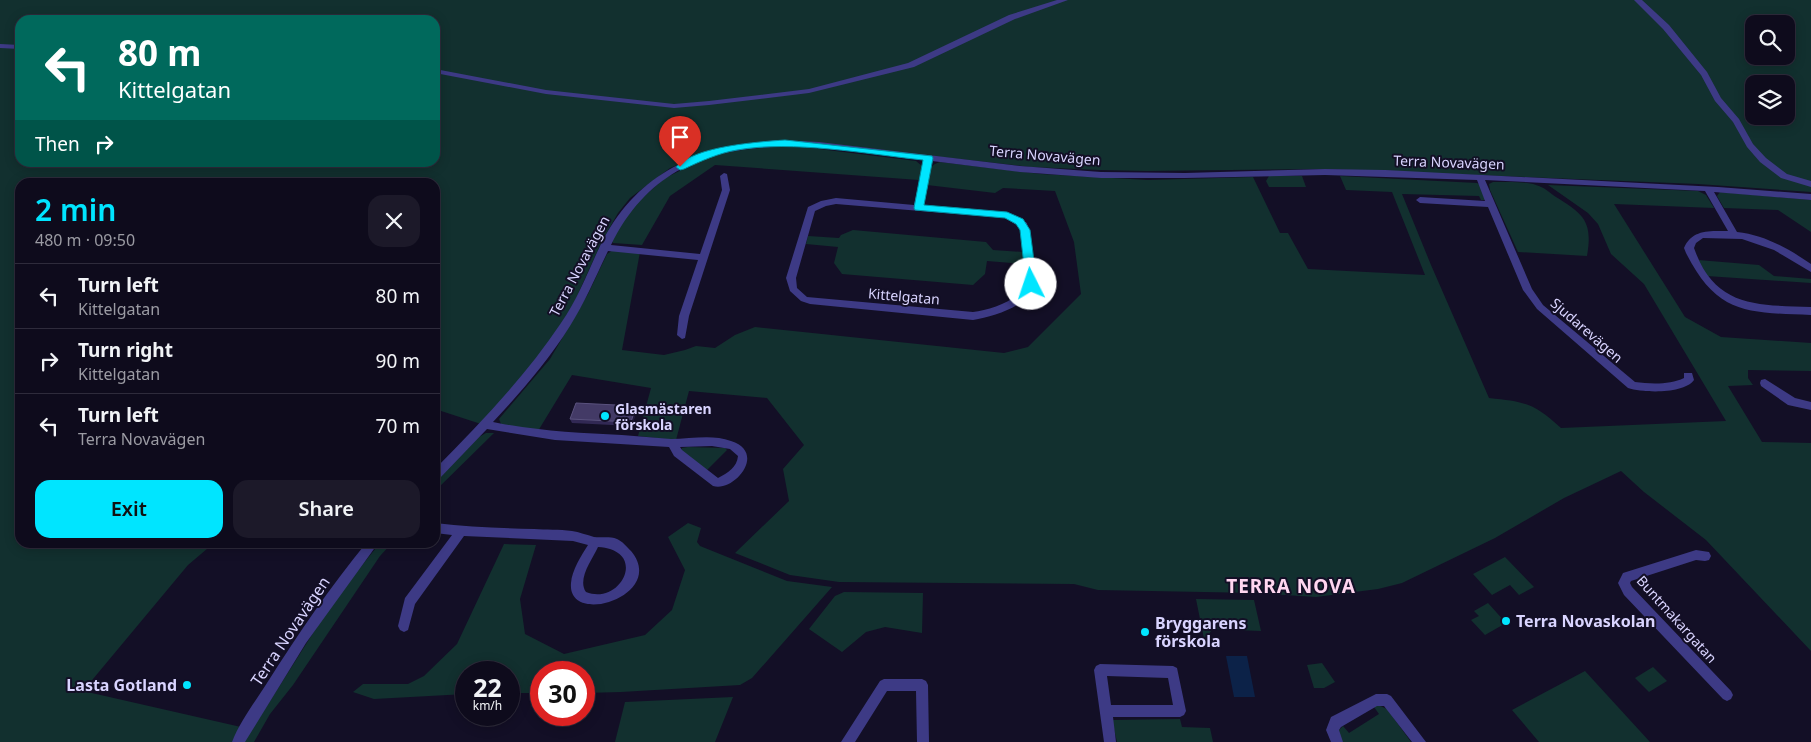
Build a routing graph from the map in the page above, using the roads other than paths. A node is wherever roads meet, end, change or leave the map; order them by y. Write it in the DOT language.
graph roads {
  1 [pos="1064,0"];
  2 [pos="1638,0"];
  3 [pos="0,46"];
  4 [pos="15,47"];
  5 [pos="440,72"];
  6 [pos="929,158"];
  7 [pos="724,176"];
  8 [pos="1480,178"];
  9 [pos="1811,184"];
  10 [pos="1708,189"];
  11 [pos="1811,197"];
  12 [pos="1420,200"];
  13 [pos="1492,204"];
  14 [pos="918,208"];
  15 [pos="1734,234"];
  16 [pos="604,247"];
  17 [pos="703,257"];
  18 [pos="1811,269"];
  19 [pos="1811,311"];
  20 [pos="682,335"];
  21 [pos="1688,376"];
  22 [pos="1765,383"];
  23 [pos="1811,406"];
  24 [pos="486,425"];
  25 [pos="672,443"];
  26 [pos="440,471"];
  27 [pos="440,529"];
  28 [pos="461,531"];
  29 [pos="595,542"];
  30 [pos="369,548"];
  31 [pos="1705,556"];
  32 [pos="404,626"];
  33 [pos="1727,695"];
  34 [pos="1106,711"];
  35 [pos="238,742"];
  36 [pos="847,742"];
  37 [pos="923,742"];
  38 [pos="1110,742"];
  39 [pos="1337,742"];
  40 [pos="1420,742"];
  1 -- 5 [label="street"];
  2 -- 9 [label="street"];
  3 -- 4 [label="street"];
  6 -- 8 [label="street, Terra Novavägen"];
  6 -- 14 [label="street"];
  6 -- 16 [label="street, Terra Novavägen"];
  7 -- 17 [label="street"];
  8 -- 10 [label="street, Terra Novavägen"];
  8 -- 13 [label="street, Sjudarevägen"];
  10 -- 11 [label="street, Terra Novavägen"];
  10 -- 15 [label="street"];
  12 -- 13 [label="street"];
  13 -- 21 [label="street, Sjudarevägen"];
  14 -- 14 [label="street, Kittelgatan"];
  15 -- 18 [label="street"];
  15 -- 19 [label="street"];
  16 -- 17 [label="street"];
  16 -- 24 [label="street, Terra Novavägen"];
  17 -- 20 [label="street"];
  22 -- 23 [label="street"];
  24 -- 25 [label="street"];
  24 -- 26 [label="street, Terra Novavägen"];
  25 -- 25 [label="street"];
  27 -- 28 [label="street"];
  28 -- 29 [label="street"];
  28 -- 32 [label="street"];
  29 -- 29 [label="street"];
  30 -- 35 [label="street, Terra Novavägen"];
  31 -- 33 [label="street, Buntmakargatan"];
  34 -- 34 [label="street"];
  34 -- 38 [label="street"];
  36 -- 37 [label="street"];
  39 -- 40 [label="street"];
}
